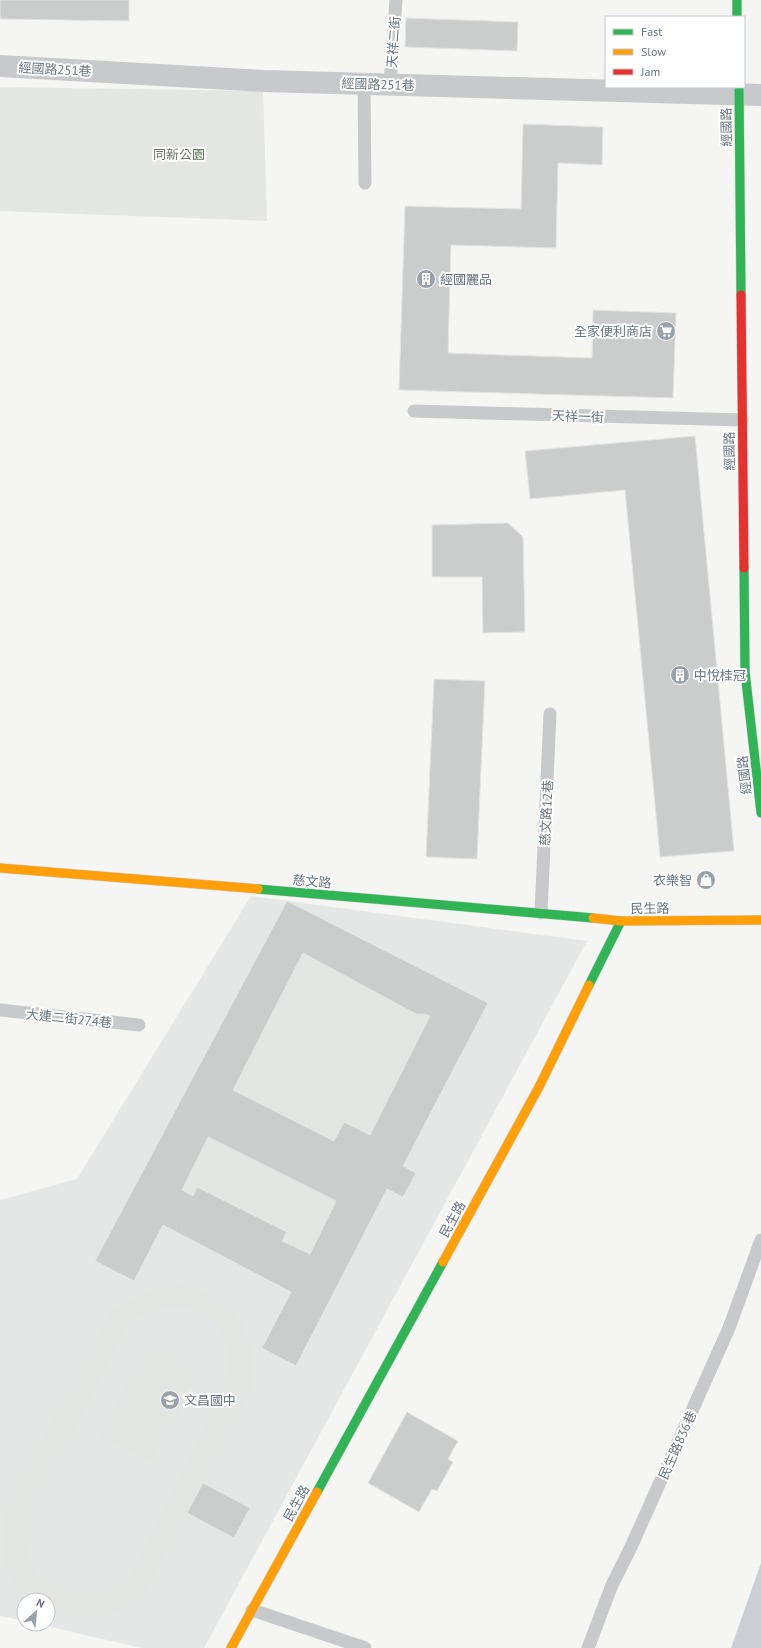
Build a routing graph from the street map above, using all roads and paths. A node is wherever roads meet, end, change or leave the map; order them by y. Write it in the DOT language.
graph roads {
  1 [pos="396,0"];
  2 [pos="737,0"];
  3 [pos="737,16"];
  4 [pos="0,66"];
  5 [pos="364,84"];
  6 [pos="390,84"];
  7 [pos="749,93"];
  8 [pos="365,183"];
  9 [pos="414,411"];
  10 [pos="742,420"];
  11 [pos="550,714"];
  12 [pos="761,813"];
  13 [pos="0,868"];
  14 [pos="541,913"];
  15 [pos="761,920"];
  16 [pos="621,922"];
  17 [pos="0,1010"];
  18 [pos="139,1025"];
  19 [pos="761,1240"];
  20 [pos="252,1610"];
  21 [pos="231,1648"];
  22 [pos="365,1648"];
  23 [pos="588,1648"];
  1 -- 6 [label="lane, 天祥二街"];
  2 -- 3 [label="street"];
  4 -- 5 [label="street, 經國路251巷"];
  5 -- 6 [label="street, 經國路251巷"];
  5 -- 8 [label="lane"];
  6 -- 7 [label="street, 經國路251巷"];
  7 -- 10 [label="street, 經國路"];
  9 -- 10 [label="lane, 天祥一街"];
  10 -- 12 [label="street, 經國路"];
  11 -- 14 [label="lane, 慈文路12巷"];
  13 -- 14 [label="street, 慈文路"];
  14 -- 16 [label="street, 慈文路"];
  15 -- 16 [label="street, 民生路"];
  16 -- 20 [label="street, 民生路"];
  17 -- 18 [label="lane, 大連二街274巷"];
  19 -- 23 [label="lane, 民生路836巷"];
  20 -- 21 [label="street, 民生路"];
  20 -- 22 [label="lane"];
}
